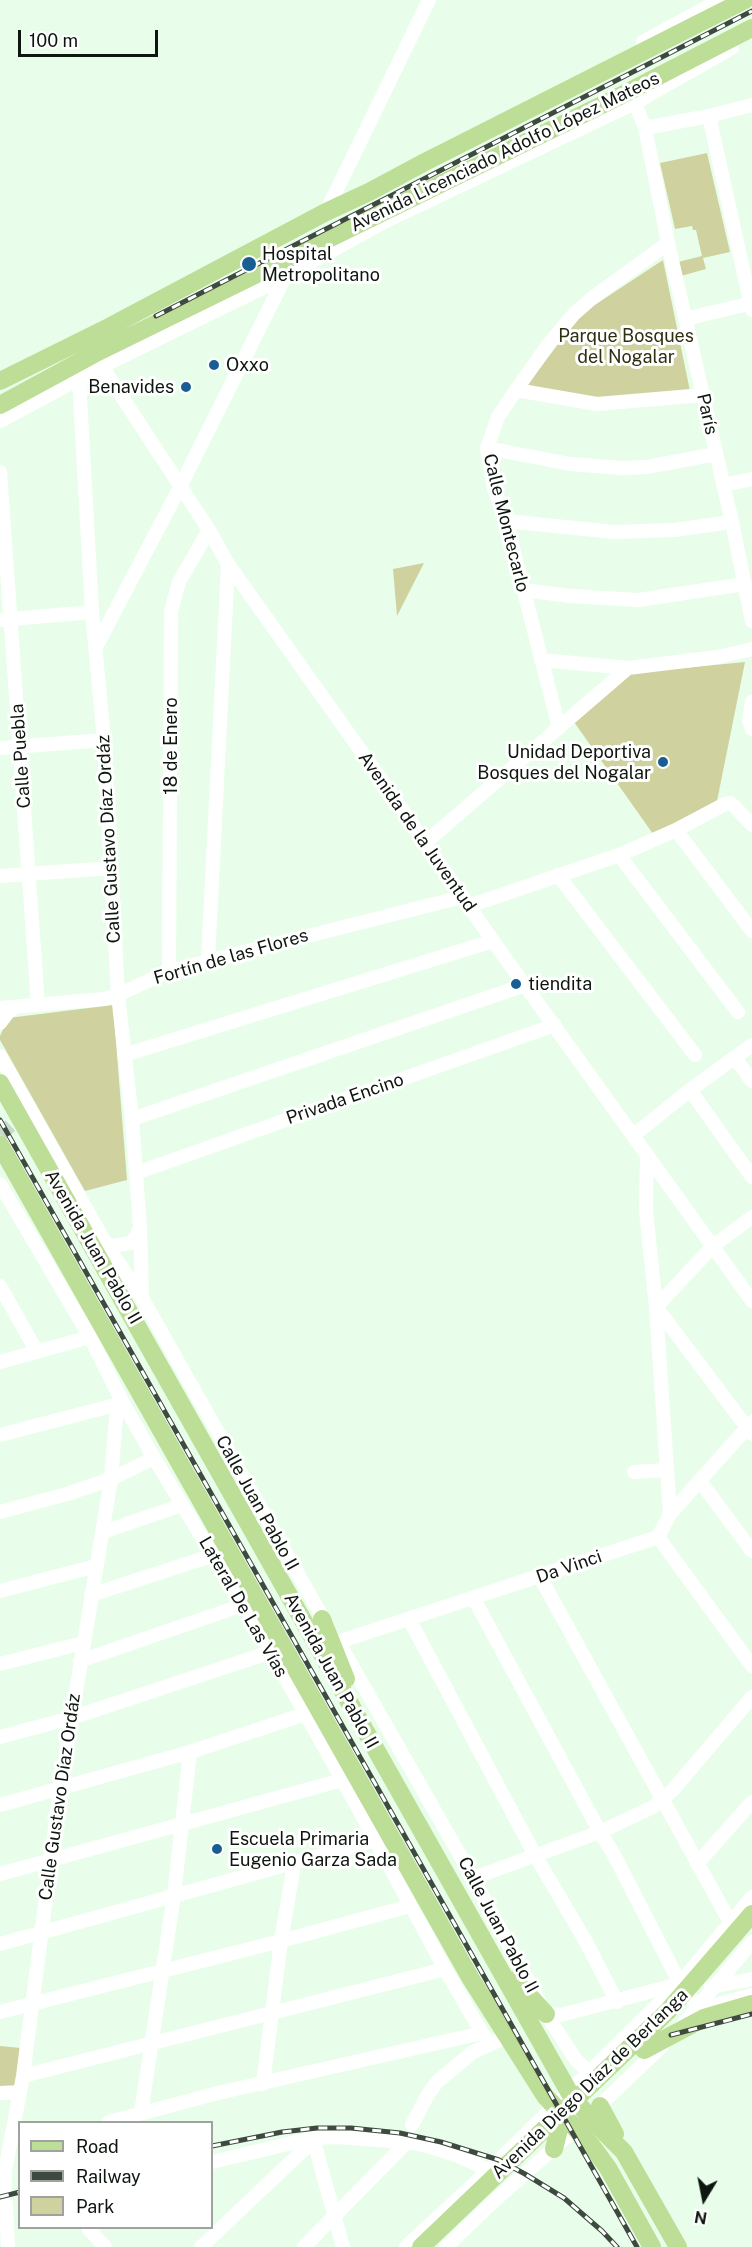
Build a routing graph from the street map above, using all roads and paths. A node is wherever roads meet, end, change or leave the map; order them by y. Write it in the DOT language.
graph roads {
  1 [pos="429,0"];
  2 [pos="720,0"];
  3 [pos="745,0"];
  4 [pos="752,28"];
  5 [pos="752,36"];
  6 [pos="616,98"];
  7 [pos="545,100"];
  8 [pos="635,103"];
  9 [pos="752,105"];
  10 [pos="709,116"];
  11 [pos="602,119"];
  12 [pos="573,125"];
  13 [pos="645,128"];
  14 [pos="326,212"];
  15 [pos="668,243"];
  16 [pos="285,277"];
  17 [pos="752,306"];
  18 [pos="685,319"];
  19 [pos="97,361"];
  20 [pos="79,379"];
  21 [pos="0,381"];
  22 [pos="516,390"];
  23 [pos="703,395"];
  24 [pos="0,405"];
  25 [pos="0,421"];
  26 [pos="487,448"];
  27 [pos="716,454"];
  28 [pos="0,472"];
  29 [pos="752,479"];
  30 [pos="723,485"];
  31 [pos="180,487"];
  32 [pos="506,521"];
  33 [pos="732,522"];
  34 [pos="209,530"];
  35 [pos="228,564"];
  36 [pos="745,584"];
  37 [pos="523,590"];
  38 [pos="92,612"];
  39 [pos="5,619"];
  40 [pos="752,621"];
  41 [pos="96,647"];
  42 [pos="752,649"];
  43 [pos="542,660"];
  44 [pos="628,668"];
  45 [pos="752,702"];
  46 [pos="559,728"];
  47 [pos="752,729"];
  48 [pos="104,740"];
  49 [pos="20,747"];
  50 [pos="0,748"];
  51 [pos="752,825"];
  52 [pos="676,830"];
  53 [pos="425,843"];
  54 [pos="619,855"];
  55 [pos="111,868"];
  56 [pos="30,874"];
  57 [pos="558,875"];
  58 [pos="0,876"];
  59 [pos="466,902"];
  60 [pos="752,931"];
  61 [pos="493,941"];
  62 [pos="208,960"];
  63 [pos="169,971"];
  64 [pos="525,985"];
  65 [pos="118,995"];
  66 [pos="38,1005"];
  67 [pos="16,1007"];
  68 [pos="0,1008"];
  69 [pos="738,1012"];
  70 [pos="0,1023"];
  71 [pos="555,1025"];
  72 [pos="752,1045"];
  73 [pos="124,1055"];
  74 [pos="695,1055"];
  75 [pos="0,1056"];
  76 [pos="735,1058"];
  77 [pos="752,1081"];
  78 [pos="0,1083"];
  79 [pos="690,1090"];
  80 [pos="132,1119"];
  81 [pos="634,1136"];
  82 [pos="0,1145"];
  83 [pos="647,1154"];
  84 [pos="136,1173"];
  85 [pos="752,1177"];
  86 [pos="0,1184"];
  87 [pos="752,1217"];
  88 [pos="141,1227"];
  89 [pos="106,1244"];
  90 [pos="713,1246"];
  91 [pos="0,1286"];
  92 [pos="142,1298"];
  93 [pos="752,1301"];
  94 [pos="656,1307"];
  95 [pos="90,1337"];
  96 [pos="37,1352"];
  97 [pos="0,1362"];
  98 [pos="120,1404"];
  99 [pos="751,1428"];
  100 [pos="0,1435"];
  101 [pos="154,1458"];
  102 [pos="665,1470"];
  103 [pos="634,1472"];
  104 [pos="111,1479"];
  105 [pos="700,1481"];
  106 [pos="182,1505"];
  107 [pos="0,1512"];
  108 [pos="670,1514"];
  109 [pos="103,1532"];
  110 [pos="658,1537"];
  111 [pos="752,1551"];
  112 [pos="214,1555"];
  113 [pos="96,1566"];
  114 [pos="540,1577"];
  115 [pos="0,1591"];
  116 [pos="91,1595"];
  117 [pos="474,1599"];
  118 [pos="243,1605"];
  119 [pos="322,1619"];
  120 [pos="409,1619"];
  121 [pos="338,1641"];
  122 [pos="83,1643"];
  123 [pos="271,1652"];
  124 [pos="80,1661"];
  125 [pos="0,1664"];
  126 [pos="752,1666"];
  127 [pos="752,1697"];
  128 [pos="305,1714"];
  129 [pos="71,1718"];
  130 [pos="359,1721"];
  131 [pos="0,1737"];
  132 [pos="190,1752"];
  133 [pos="349,1776"];
  134 [pos="60,1789"];
  135 [pos="662,1801"];
  136 [pos="752,1802"];
  137 [pos="0,1805"];
  138 [pos="183,1824"];
  139 [pos="600,1832"];
  140 [pos="376,1840"];
  141 [pos="535,1855"];
  142 [pos="51,1860"];
  143 [pos="697,1864"];
  144 [pos="294,1865"];
  145 [pos="0,1874"];
  146 [pos="473,1878"];
  147 [pos="174,1895"];
  148 [pos="752,1897"];
  149 [pos="410,1906"];
  150 [pos="752,1914"];
  151 [pos="730,1922"];
  152 [pos="752,1930"];
  153 [pos="40,1934"];
  154 [pos="281,1941"];
  155 [pos="752,1942"];
  156 [pos="0,1944"];
  157 [pos="708,1950"];
  158 [pos="495,1959"];
  159 [pos="732,1966"];
  160 [pos="445,1969"];
  161 [pos="161,1970"];
  162 [pos="752,1979"];
  163 [pos="685,1985"];
  164 [pos="714,1987"];
  165 [pos="752,1995"];
  166 [pos="617,2002"];
  167 [pos="32,2004"];
  168 [pos="752,2004"];
  169 [pos="699,2005"];
  170 [pos="0,2012"];
  171 [pos="650,2013"];
  172 [pos="272,2014"];
  173 [pos="546,2014"];
  174 [pos="677,2032"];
  175 [pos="493,2038"];
  176 [pos="151,2043"];
  177 [pos="644,2050"];
  178 [pos="590,2073"];
  179 [pos="23,2076"];
  180 [pos="263,2084"];
  181 [pos="20,2092"];
  182 [pos="569,2092"];
  183 [pos="0,2093"];
  184 [pos="550,2109"];
  185 [pos="594,2111"];
  186 [pos="141,2113"];
  187 [pos="113,2121"];
  188 [pos="412,2125"];
  189 [pos="576,2129"];
  190 [pos="313,2139"];
  191 [pos="408,2142"];
  192 [pos="592,2146"];
  193 [pos="554,2149"];
  194 [pos="14,2150"];
  195 [pos="213,2162"];
  196 [pos="489,2170"];
  197 [pos="3,2171"];
  198 [pos="514,2185"];
  199 [pos="471,2186"];
  200 [pos="494,2201"];
  201 [pos="8,2206"];
  202 [pos="334,2217"];
  203 [pos="89,2229"];
  204 [pos="8,2247"];
  205 [pos="105,2247"];
  206 [pos="201,2247"];
  207 [pos="304,2247"];
  208 [pos="343,2247"];
  209 [pos="406,2247"];
  210 [pos="421,2247"];
  211 [pos="438,2247"];
  212 [pos="446,2247"];
  213 [pos="652,2247"];
  214 [pos="678,2247"];
  1 -- 14 [label="street"];
  2 -- 7 [label="street"];
  3 -- 7 [label="main road, Avenida Licenciado Adolfo López Mateos"];
  4 -- 6 [label="main road, Avenida Licenciado Adolfo López Mateos"];
  5 -- 8 [label="street"];
  6 -- 11 [label="main road"];
  6 -- 12 [label="main road, Avenida Licenciado Adolfo López Mateos"];
  7 -- 14 [label="main road, Avenida Licenciado Adolfo López Mateos"];
  8 -- 11 [label="street"];
  8 -- 13 [label="street, París"];
  9 -- 10 [label="street"];
  10 -- 13 [label="street"];
  10 -- 17 [label="street"];
  11 -- 12 [label="street"];
  12 -- 16 [label="street"];
  12 -- 19 [label="main road, Avenida Licenciado Adolfo López Mateos"];
  13 -- 15 [label="street, París"];
  14 -- 21 [label="main road, Avenida Licenciado Adolfo López Mateos"];
  15 -- 18 [label="street, París"];
  15 -- 22 [label="street, Calle Montecarlo"];
  16 -- 19 [label="street"];
  16 -- 31 [label="street"];
  17 -- 18 [label="street"];
  18 -- 23 [label="street, París"];
  19 -- 20 [label="street"];
  19 -- 24 [label="main road, Avenida Licenciado Adolfo López Mateos"];
  19 -- 31 [label="street, Avenida de la Juventud"];
  20 -- 25 [label="street"];
  20 -- 38 [label="street, Calle Gustavo Díaz Ordáz"];
  22 -- 23 [label="street"];
  22 -- 26 [label="street, Calle Montecarlo"];
  23 -- 27 [label="street, París"];
  26 -- 27 [label="street"];
  26 -- 32 [label="street, Calle Montecarlo"];
  27 -- 30 [label="street, París"];
  28 -- 39 [label="street, Calle Puebla"];
  29 -- 30 [label="street"];
  30 -- 33 [label="street, París"];
  31 -- 34 [label="street, Avenida de la Juventud"];
  31 -- 41 [label="street"];
  32 -- 33 [label="street"];
  32 -- 37 [label="street, Calle Montecarlo"];
  33 -- 36 [label="street, París"];
  34 -- 35 [label="street, Avenida de la Juventud"];
  34 -- 63 [label="street, 18 de Enero"];
  35 -- 53 [label="street, Avenida de la Juventud"];
  35 -- 62 [label="street"];
  36 -- 37 [label="street"];
  36 -- 40 [label="street, París"];
  37 -- 43 [label="street, Calle Montecarlo"];
  38 -- 39 [label="street"];
  38 -- 41 [label="street, Calle Gustavo Díaz Ordáz"];
  39 -- 49 [label="street, Calle Puebla"];
  41 -- 48 [label="street, Calle Gustavo Díaz Ordáz"];
  42 -- 44 [label="street"];
  43 -- 44 [label="street"];
  43 -- 46 [label="street, Calle Montecarlo"];
  44 -- 46 [label="street"];
  45 -- 47 [label="street"];
  46 -- 53 [label="street"];
  48 -- 49 [label="street"];
  48 -- 55 [label="street, Calle Gustavo Díaz Ordáz"];
  49 -- 50 [label="street"];
  49 -- 56 [label="street, Calle Puebla"];
  51 -- 52 [label="street, Fortín de las Flores"];
  52 -- 54 [label="street, Fortín de las Flores"];
  52 -- 60 [label="street"];
  53 -- 59 [label="street, Avenida de la Juventud"];
  54 -- 57 [label="street, Fortín de las Flores"];
  54 -- 69 [label="street"];
  55 -- 56 [label="street"];
  55 -- 65 [label="street, Calle Gustavo Díaz Ordáz"];
  56 -- 58 [label="street"];
  56 -- 66 [label="street, Calle Puebla"];
  57 -- 59 [label="street, Fortín de las Flores"];
  57 -- 74 [label="street"];
  59 -- 61 [label="street, Avenida de la Juventud"];
  59 -- 62 [label="street, Fortín de las Flores"];
  61 -- 64 [label="street, Avenida de la Juventud"];
  61 -- 73 [label="street"];
  62 -- 63 [label="street, Fortín de las Flores"];
  63 -- 65 [label="street, Fortín de las Flores"];
  64 -- 71 [label="street, Avenida de la Juventud"];
  64 -- 80 [label="street"];
  65 -- 66 [label="street, Fortín de las Flores"];
  65 -- 73 [label="street, Calle Gustavo Díaz Ordáz"];
  66 -- 67 [label="street, Fortín de las Flores"];
  67 -- 68 [label="street, Fortín de las Flores"];
  67 -- 70 [label="street"];
  71 -- 81 [label="street, Avenida de la Juventud"];
  71 -- 84 [label="street, Privada Encino"];
  72 -- 76 [label="street"];
  73 -- 80 [label="street, Calle Gustavo Díaz Ordáz"];
  75 -- 89 [label="street, Calle Juan Pablo II"];
  76 -- 77 [label="street"];
  76 -- 79 [label="street"];
  78 -- 130 [label="main road, Avenida Juan Pablo II"];
  79 -- 81 [label="street"];
  79 -- 85 [label="street"];
  80 -- 84 [label="street, Calle Gustavo Díaz Ordáz"];
  81 -- 83 [label="street, Avenida de la Juventud"];
  82 -- 133 [label="main road, Avenida Juan Pablo II"];
  83 -- 90 [label="street, Avenida de la Juventud"];
  83 -- 94 [label="street"];
  84 -- 88 [label="street, Calle Gustavo Díaz Ordáz"];
  86 -- 95 [label="street, Lateral De Las Vías"];
  87 -- 90 [label="street"];
  88 -- 89 [label="street"];
  88 -- 92 [label="street, Calle Gustavo Díaz Ordáz"];
  89 -- 92 [label="street, Calle Juan Pablo II"];
  90 -- 93 [label="street, Avenida de la Juventud"];
  90 -- 94 [label="street"];
  91 -- 96 [label="street"];
  92 -- 119 [label="street, Calle Juan Pablo II"];
  94 -- 99 [label="street"];
  94 -- 102 [label="street"];
  95 -- 96 [label="street"];
  95 -- 98 [label="street, Lateral De Las Vías"];
  96 -- 97 [label="street"];
  98 -- 100 [label="street"];
  98 -- 101 [label="street, Lateral De Las Vías"];
  98 -- 104 [label="street, Calle Gustavo Díaz Ordáz"];
  99 -- 105 [label="street"];
  101 -- 104 [label="street"];
  101 -- 106 [label="street, Lateral De Las Vías"];
  102 -- 103 [label="street"];
  102 -- 108 [label="street"];
  104 -- 107 [label="street"];
  104 -- 109 [label="street, Calle Gustavo Díaz Ordáz"];
  105 -- 108 [label="street"];
  105 -- 111 [label="street"];
  106 -- 109 [label="street"];
  106 -- 112 [label="street, Lateral De Las Vías"];
  108 -- 110 [label="street"];
  109 -- 113 [label="street, Calle Gustavo Díaz Ordáz"];
  110 -- 114 [label="street, Da Vinci"];
  110 -- 126 [label="street"];
  112 -- 116 [label="street"];
  112 -- 118 [label="street, Lateral De Las Vías"];
  113 -- 115 [label="street"];
  113 -- 116 [label="street, Calle Gustavo Díaz Ordáz"];
  114 -- 117 [label="street, Da Vinci"];
  114 -- 135 [label="street"];
  116 -- 122 [label="street, Calle Gustavo Díaz Ordáz"];
  117 -- 120 [label="street, Da Vinci"];
  117 -- 139 [label="street"];
  118 -- 123 [label="street, Lateral De Las Vías"];
  118 -- 124 [label="street"];
  119 -- 121 [label="street, Calle Juan Pablo II"];
  119 -- 130 [label="main road"];
  120 -- 121 [label="street, Da Vinci"];
  120 -- 141 [label="street"];
  121 -- 146 [label="street, Calle Juan Pablo II"];
  122 -- 124 [label="street, Calle Gustavo Díaz Ordáz"];
  122 -- 125 [label="street"];
  123 -- 128 [label="street, Lateral De Las Vías"];
  123 -- 129 [label="street"];
  124 -- 129 [label="street, Calle Gustavo Díaz Ordáz"];
  127 -- 135 [label="street"];
  128 -- 132 [label="street"];
  128 -- 133 [label="street, Lateral De Las Vías"];
  129 -- 131 [label="street"];
  129 -- 134 [label="street, Calle Gustavo Díaz Ordáz"];
  130 -- 158 [label="main road, Avenida Juan Pablo II"];
  132 -- 134 [label="street"];
  132 -- 138 [label="street"];
  133 -- 138 [label="street"];
  133 -- 140 [label="street, Lateral De Las Vías"];
  133 -- 175 [label="main road, Avenida Juan Pablo II"];
  134 -- 137 [label="street"];
  134 -- 142 [label="street, Calle Gustavo Díaz Ordáz"];
  135 -- 139 [label="street"];
  135 -- 143 [label="street"];
  136 -- 143 [label="street"];
  138 -- 142 [label="street"];
  138 -- 147 [label="street"];
  139 -- 141 [label="street"];
  139 -- 163 [label="street"];
  140 -- 144 [label="street"];
  140 -- 149 [label="street, Lateral De Las Vías"];
  141 -- 146 [label="street"];
  141 -- 166 [label="street"];
  142 -- 145 [label="street"];
  142 -- 153 [label="street, Calle Gustavo Díaz Ordáz"];
  143 -- 151 [label="street"];
  144 -- 147 [label="street"];
  144 -- 154 [label="street"];
  146 -- 173 [label="street, Calle Juan Pablo II"];
  147 -- 153 [label="street"];
  147 -- 161 [label="street"];
  148 -- 151 [label="street"];
  149 -- 154 [label="street"];
  149 -- 160 [label="street, Lateral De Las Vías"];
  150 -- 210 [label="main road, Avenida Diego Díaz de Berlanga"];
  151 -- 157 [label="street"];
  152 -- 177 [label="main road, Avenida Diego Díaz de Berlanga"];
  153 -- 156 [label="street"];
  153 -- 167 [label="street, Calle Gustavo Díaz Ordáz"];
  154 -- 161 [label="street"];
  154 -- 172 [label="street"];
  155 -- 159 [label="street"];
  157 -- 159 [label="street"];
  157 -- 163 [label="street"];
  158 -- 173 [label="main road"];
  158 -- 182 [label="main road, Avenida Juan Pablo II"];
  159 -- 164 [label="street"];
  160 -- 172 [label="street"];
  160 -- 175 [label="street, Lateral De Las Vías"];
  161 -- 167 [label="street"];
  161 -- 176 [label="street"];
  162 -- 164 [label="street"];
  163 -- 164 [label="street"];
  163 -- 166 [label="street"];
  163 -- 169 [label="street"];
  163 -- 171 [label="street"];
  164 -- 169 [label="street"];
  165 -- 169 [label="street"];
  166 -- 173 [label="street"];
  167 -- 170 [label="street"];
  167 -- 179 [label="street, Calle Gustavo Díaz Ordáz"];
  168 -- 177 [label="main road"];
  169 -- 174 [label="street"];
  171 -- 174 [label="street"];
  171 -- 178 [label="street"];
  172 -- 176 [label="street"];
  172 -- 180 [label="street"];
  173 -- 178 [label="street, Calle Juan Pablo II"];
  174 -- 185 [label="street"];
  175 -- 180 [label="street"];
  175 -- 184 [label="main road, Avenida Juan Pablo II"];
  175 -- 188 [label="street"];
  176 -- 179 [label="street"];
  176 -- 186 [label="street"];
  177 -- 211 [label="main road, Avenida Diego Díaz de Berlanga"];
  178 -- 182 [label="street"];
  179 -- 181 [label="street, Calle Gustavo Díaz Ordáz"];
  180 -- 186 [label="street"];
  181 -- 183 [label="street"];
  181 -- 194 [label="street, Calle Gustavo Díaz Ordáz"];
  182 -- 184 [label="main road"];
  182 -- 185 [label="main road, Avenida Juan Pablo II"];
  184 -- 189 [label="main road, Avenida Juan Pablo II"];
  184 -- 193 [label="main road"];
  184 -- 196 [label="street"];
  185 -- 189 [label="street"];
  185 -- 214 [label="main road, Avenida Juan Pablo II"];
  186 -- 187 [label="street"];
  189 -- 192 [label="main road, Avenida Juan Pablo II"];
  189 -- 193 [label="street"];
  190 -- 191 [label="street"];
  190 -- 195 [label="street"];
  190 -- 202 [label="street"];
  190 -- 206 [label="street"];
  191 -- 196 [label="street"];
  191 -- 202 [label="street"];
  192 -- 193 [label="main road"];
  192 -- 213 [label="main road, Avenida Juan Pablo II"];
  193 -- 198 [label="street"];
  194 -- 197 [label="street, Calle Gustavo Díaz Ordáz"];
  196 -- 198 [label="street"];
  196 -- 199 [label="street"];
  197 -- 201 [label="street, Calle Gustavo Díaz Ordáz"];
  198 -- 200 [label="street"];
  199 -- 200 [label="street"];
  199 -- 209 [label="street"];
  200 -- 212 [label="street"];
  201 -- 204 [label="street, Calle Gustavo Díaz Ordáz"];
  202 -- 207 [label="street"];
  202 -- 208 [label="street"];
  203 -- 205 [label="street"];
}
